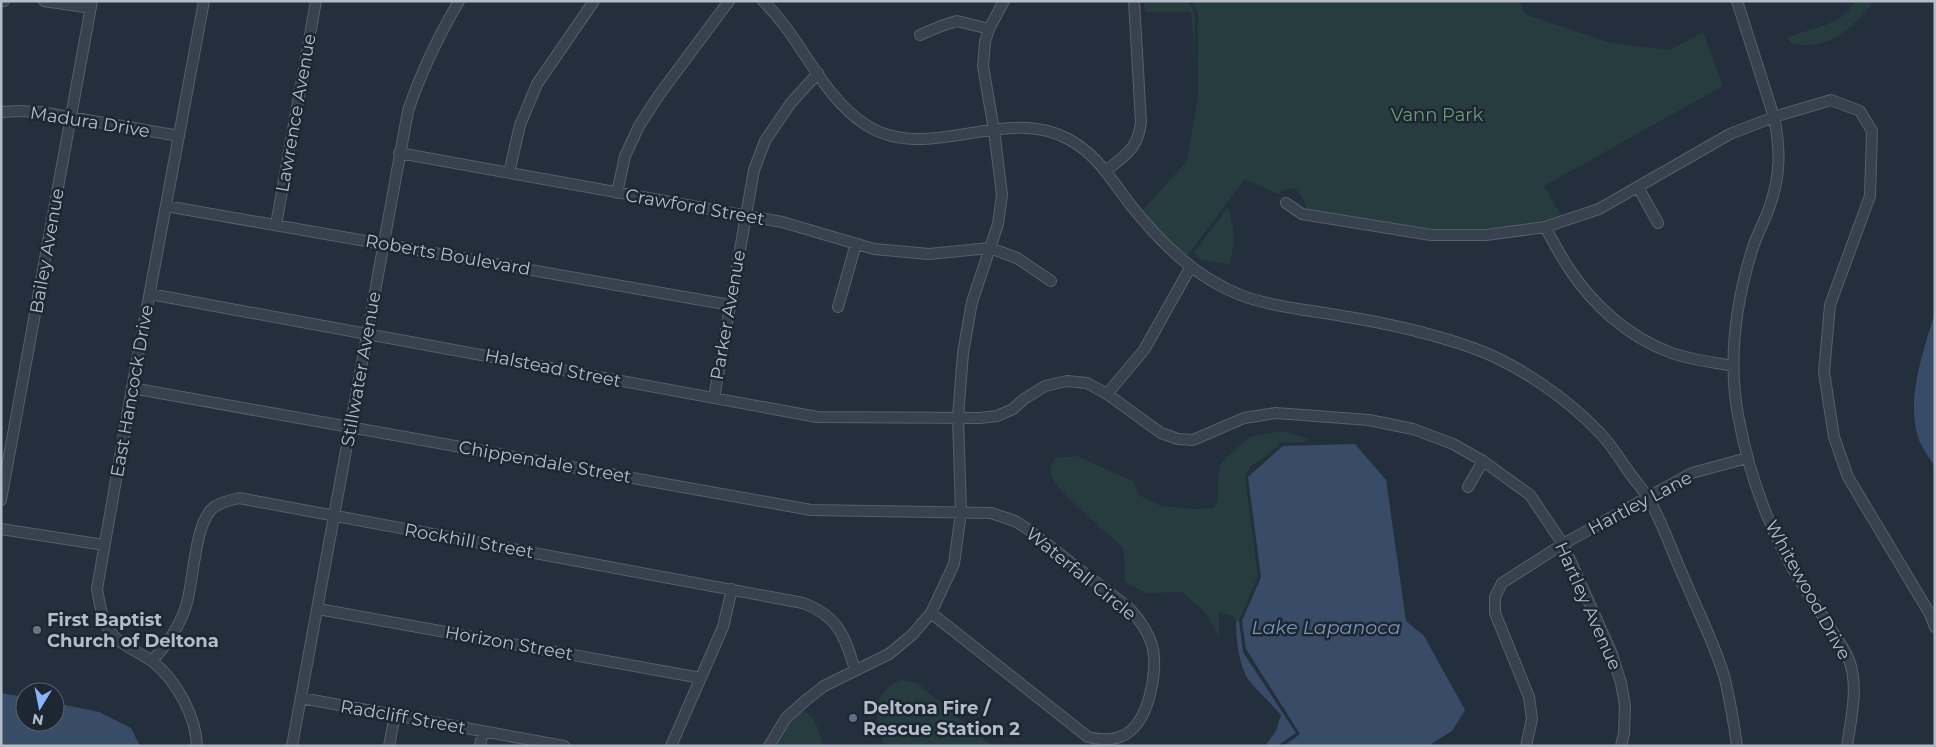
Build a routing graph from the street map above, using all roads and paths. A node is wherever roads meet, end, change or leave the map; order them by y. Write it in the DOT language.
graph roads {
  1 [pos="44,1"];
  2 [pos="204,1"];
  3 [pos="316,1"];
  4 [pos="459,1"];
  5 [pos="594,1"];
  6 [pos="729,1"];
  7 [pos="763,1"];
  8 [pos="1004,1"];
  9 [pos="1134,1"];
  10 [pos="1738,1"];
  11 [pos="92,4"];
  12 [pos="989,28"];
  13 [pos="920,36"];
  14 [pos="818,73"];
  15 [pos="1,112"];
  16 [pos="72,117"];
  17 [pos="1774,117"];
  18 [pos="994,130"];
  19 [pos="179,136"];
  20 [pos="399,154"];
  21 [pos="1106,171"];
  22 [pos="509,173"];
  23 [pos="1638,187"];
  24 [pos="616,193"];
  25 [pos="1286,203"];
  26 [pos="166,206"];
  27 [pos="746,216"];
  28 [pos="1658,223"];
  29 [pos="276,225"];
  30 [pos="1545,227"];
  31 [pos="383,244"];
  32 [pos="856,244"];
  33 [pos="990,248"];
  34 [pos="1190,268"];
  35 [pos="1051,281"];
  36 [pos="150,294"];
  37 [pos="730,305"];
  38 [pos="838,307"];
  39 [pos="367,334"];
  40 [pos="1733,366"];
  41 [pos="132,388"];
  42 [pos="1107,394"];
  43 [pos="714,398"];
  44 [pos="958,417"];
  45 [pos="351,427"];
  46 [pos="1747,458"];
  47 [pos="1483,462"];
  48 [pos="1468,487"];
  49 [pos="1648,498"];
  50 [pos="1,500"];
  51 [pos="961,512"];
  52 [pos="335,516"];
  53 [pos="1,530"];
  54 [pos="1563,544"];
  55 [pos="104,545"];
  56 [pos="732,589"];
  57 [pos="318,609"];
  58 [pos="930,613"];
  59 [pos="1935,627"];
  60 [pos="152,661"];
  61 [pos="855,670"];
  62 [pos="701,678"];
  63 [pos="301,698"];
  64 [pos="394,715"];
  65 [pos="483,731"];
  66 [pos="197,746"];
  67 [pos="292,746"];
  68 [pos="389,746"];
  69 [pos="480,746"];
  70 [pos="564,746"];
  71 [pos="671,746"];
  72 [pos="770,746"];
  73 [pos="1526,746"];
  74 [pos="1621,746"];
  75 [pos="1737,746"];
  76 [pos="1847,746"];
  1 -- 11 [label="street"];
  2 -- 19 [label="street, East Hancock Drive"];
  3 -- 29 [label="street, Lawrence Avenue"];
  4 -- 20 [label="street, Stillwater Avenue"];
  5 -- 22 [label="street"];
  6 -- 24 [label="street"];
  7 -- 14 [label="street"];
  8 -- 12 [label="street"];
  9 -- 21 [label="street"];
  10 -- 17 [label="street, Whitewood Drive"];
  11 -- 16 [label="street, Bailey Avenue"];
  12 -- 13 [label="street"];
  12 -- 18 [label="street"];
  14 -- 18 [label="street"];
  14 -- 27 [label="street, Parker Avenue"];
  15 -- 16 [label="street, Madura Drive"];
  16 -- 19 [label="street, Madura Drive"];
  16 -- 50 [label="street, Bailey Avenue"];
  17 -- 23 [label="street"];
  17 -- 40 [label="street, Whitewood Drive"];
  17 -- 59 [label="street"];
  18 -- 21 [label="street"];
  18 -- 33 [label="street"];
  19 -- 26 [label="street, East Hancock Drive"];
  20 -- 22 [label="street, Crawford Street"];
  20 -- 31 [label="street, Stillwater Avenue"];
  21 -- 34 [label="street"];
  22 -- 24 [label="street, Crawford Street"];
  23 -- 28 [label="street"];
  23 -- 30 [label="street"];
  24 -- 27 [label="street, Crawford Street"];
  25 -- 30 [label="street"];
  26 -- 29 [label="street, Roberts Boulevard"];
  26 -- 36 [label="street, East Hancock Drive"];
  27 -- 32 [label="street, Crawford Street"];
  27 -- 37 [label="street, Parker Avenue"];
  29 -- 31 [label="street, Roberts Boulevard"];
  30 -- 40 [label="street"];
  31 -- 37 [label="street, Roberts Boulevard"];
  31 -- 39 [label="street, Stillwater Avenue"];
  32 -- 33 [label="street, Crawford Street"];
  32 -- 38 [label="street"];
  33 -- 35 [label="street"];
  33 -- 44 [label="street"];
  34 -- 42 [label="street"];
  34 -- 49 [label="street"];
  36 -- 39 [label="street, Halstead Street"];
  36 -- 41 [label="street, East Hancock Drive"];
  37 -- 43 [label="street, Parker Avenue"];
  39 -- 43 [label="street, Halstead Street"];
  39 -- 45 [label="street, Stillwater Avenue"];
  40 -- 46 [label="street, Whitewood Drive"];
  41 -- 45 [label="street, Chippendale Street"];
  41 -- 55 [label="street, East Hancock Drive"];
  42 -- 44 [label="street, Hartley Avenue"];
  42 -- 47 [label="street, Hartley Avenue"];
  43 -- 44 [label="street, Halstead Street"];
  44 -- 51 [label="street"];
  45 -- 51 [label="street, Chippendale Street"];
  45 -- 52 [label="street, Stillwater Avenue"];
  46 -- 49 [label="street, Hartley Lane"];
  46 -- 76 [label="street, Whitewood Drive"];
  47 -- 48 [label="street"];
  47 -- 54 [label="street, Hartley Avenue"];
  49 -- 54 [label="street, Hartley Lane"];
  49 -- 75 [label="street"];
  51 -- 58 [label="street"];
  51 -- 58 [label="street, Waterfall Circle"];
  52 -- 56 [label="street, Rockhill Street"];
  52 -- 57 [label="street, Stillwater Avenue"];
  52 -- 60 [label="street, Rockhill Street"];
  53 -- 55 [label="street"];
  54 -- 73 [label="street, Hartley Lane"];
  54 -- 74 [label="street, Hartley Avenue"];
  55 -- 60 [label="street, East Hancock Drive"];
  56 -- 61 [label="street, Rockhill Street"];
  56 -- 62 [label="street"];
  57 -- 62 [label="street, Horizon Street"];
  57 -- 63 [label="street, Stillwater Avenue"];
  58 -- 61 [label="street"];
  60 -- 66 [label="street, East Hancock Drive"];
  61 -- 72 [label="street"];
  62 -- 71 [label="street"];
  63 -- 64 [label="street, Radcliff Street"];
  63 -- 67 [label="street, Stillwater Avenue"];
  64 -- 65 [label="street, Radcliff Street"];
  64 -- 68 [label="street"];
  65 -- 69 [label="street"];
  65 -- 70 [label="street, Radcliff Street"];
}
